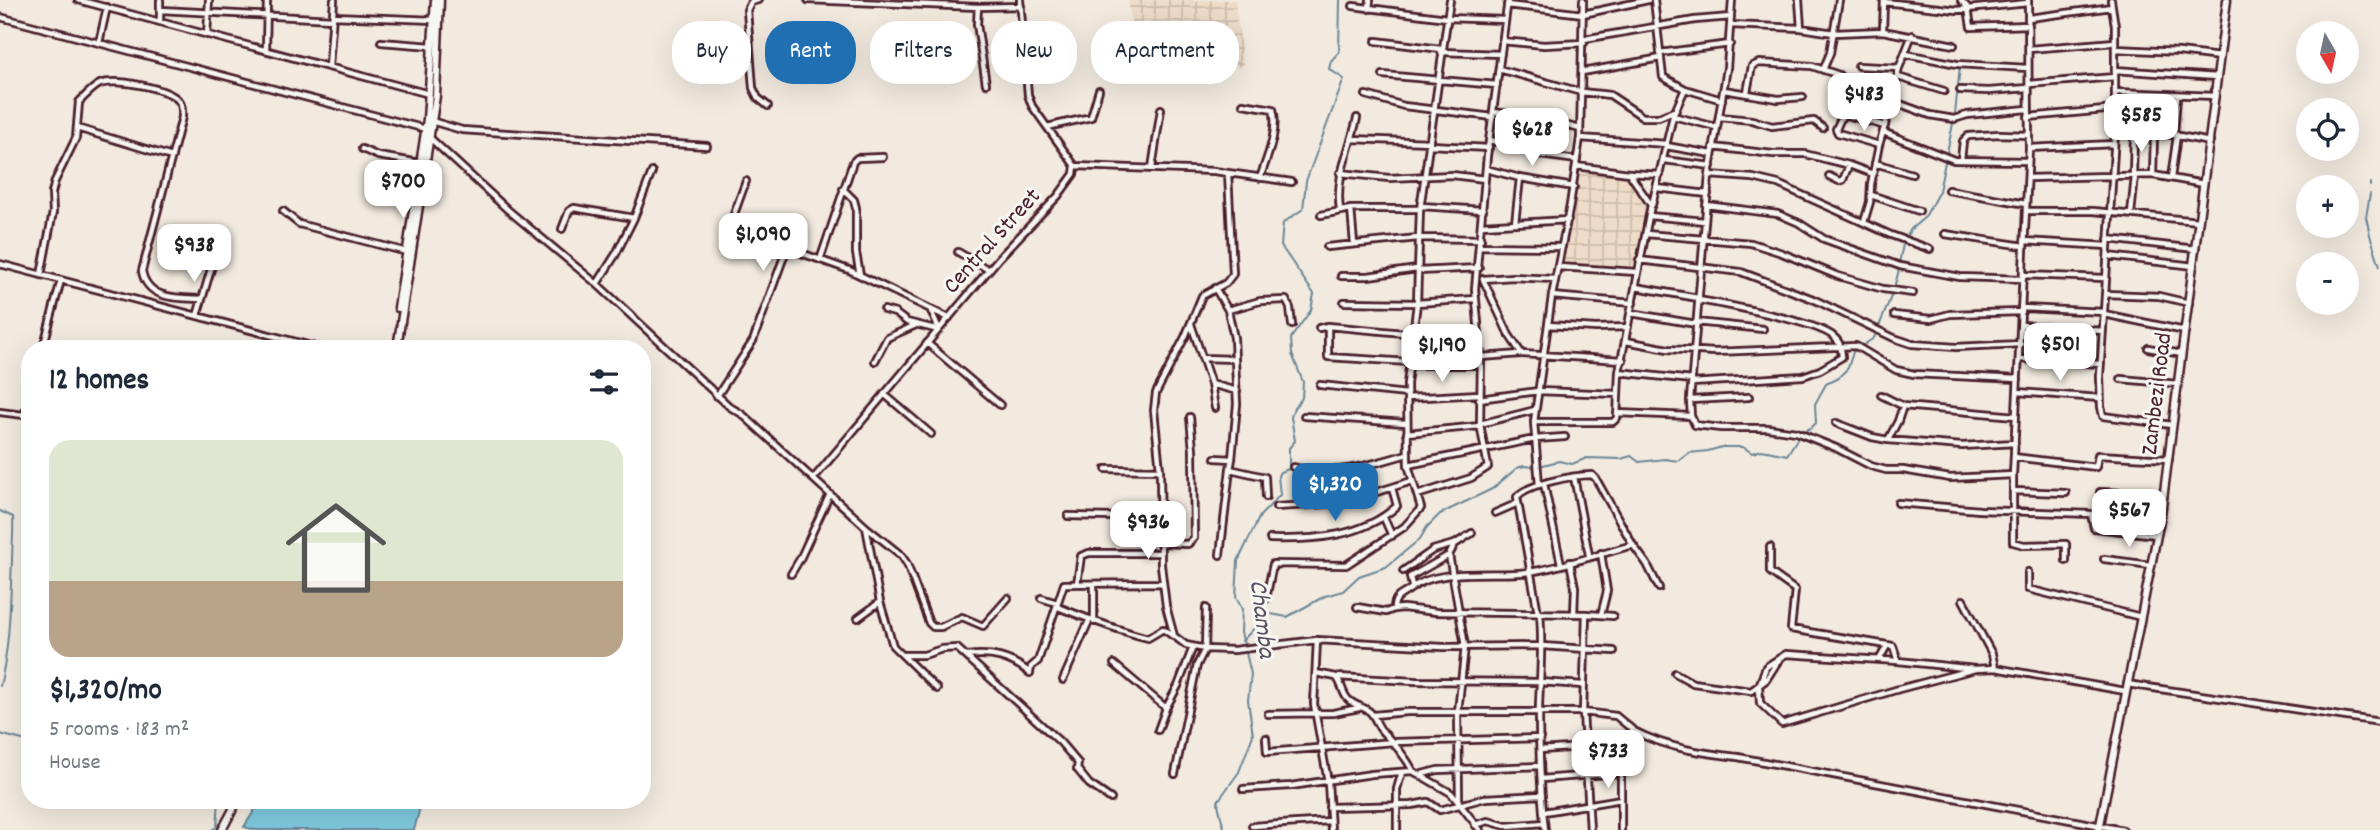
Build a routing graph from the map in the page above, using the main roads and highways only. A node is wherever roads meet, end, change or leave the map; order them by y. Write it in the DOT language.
graph roads {
  1 [pos="437,0"];
  2 [pos="2227,0"];
  3 [pos="436,20"];
  4 [pos="433,95"];
  5 [pos="427,134"];
  6 [pos="409,253"];
  7 [pos="396,340"];
  8 [pos="233,809"];
  9 [pos="222,828"];
  10 [pos="2099,828"];
  1 -- 3 [label="main road"];
  2 -- 10 [label="main road, Zambezi Road"];
  3 -- 4 [label="main road"];
  3 -- 4 [label="main road"];
  4 -- 5 [label="main road"];
  5 -- 6 [label="main road"];
  5 -- 6 [label="main road"];
  6 -- 7 [label="main road"];
  8 -- 9 [label="main road"];
}
